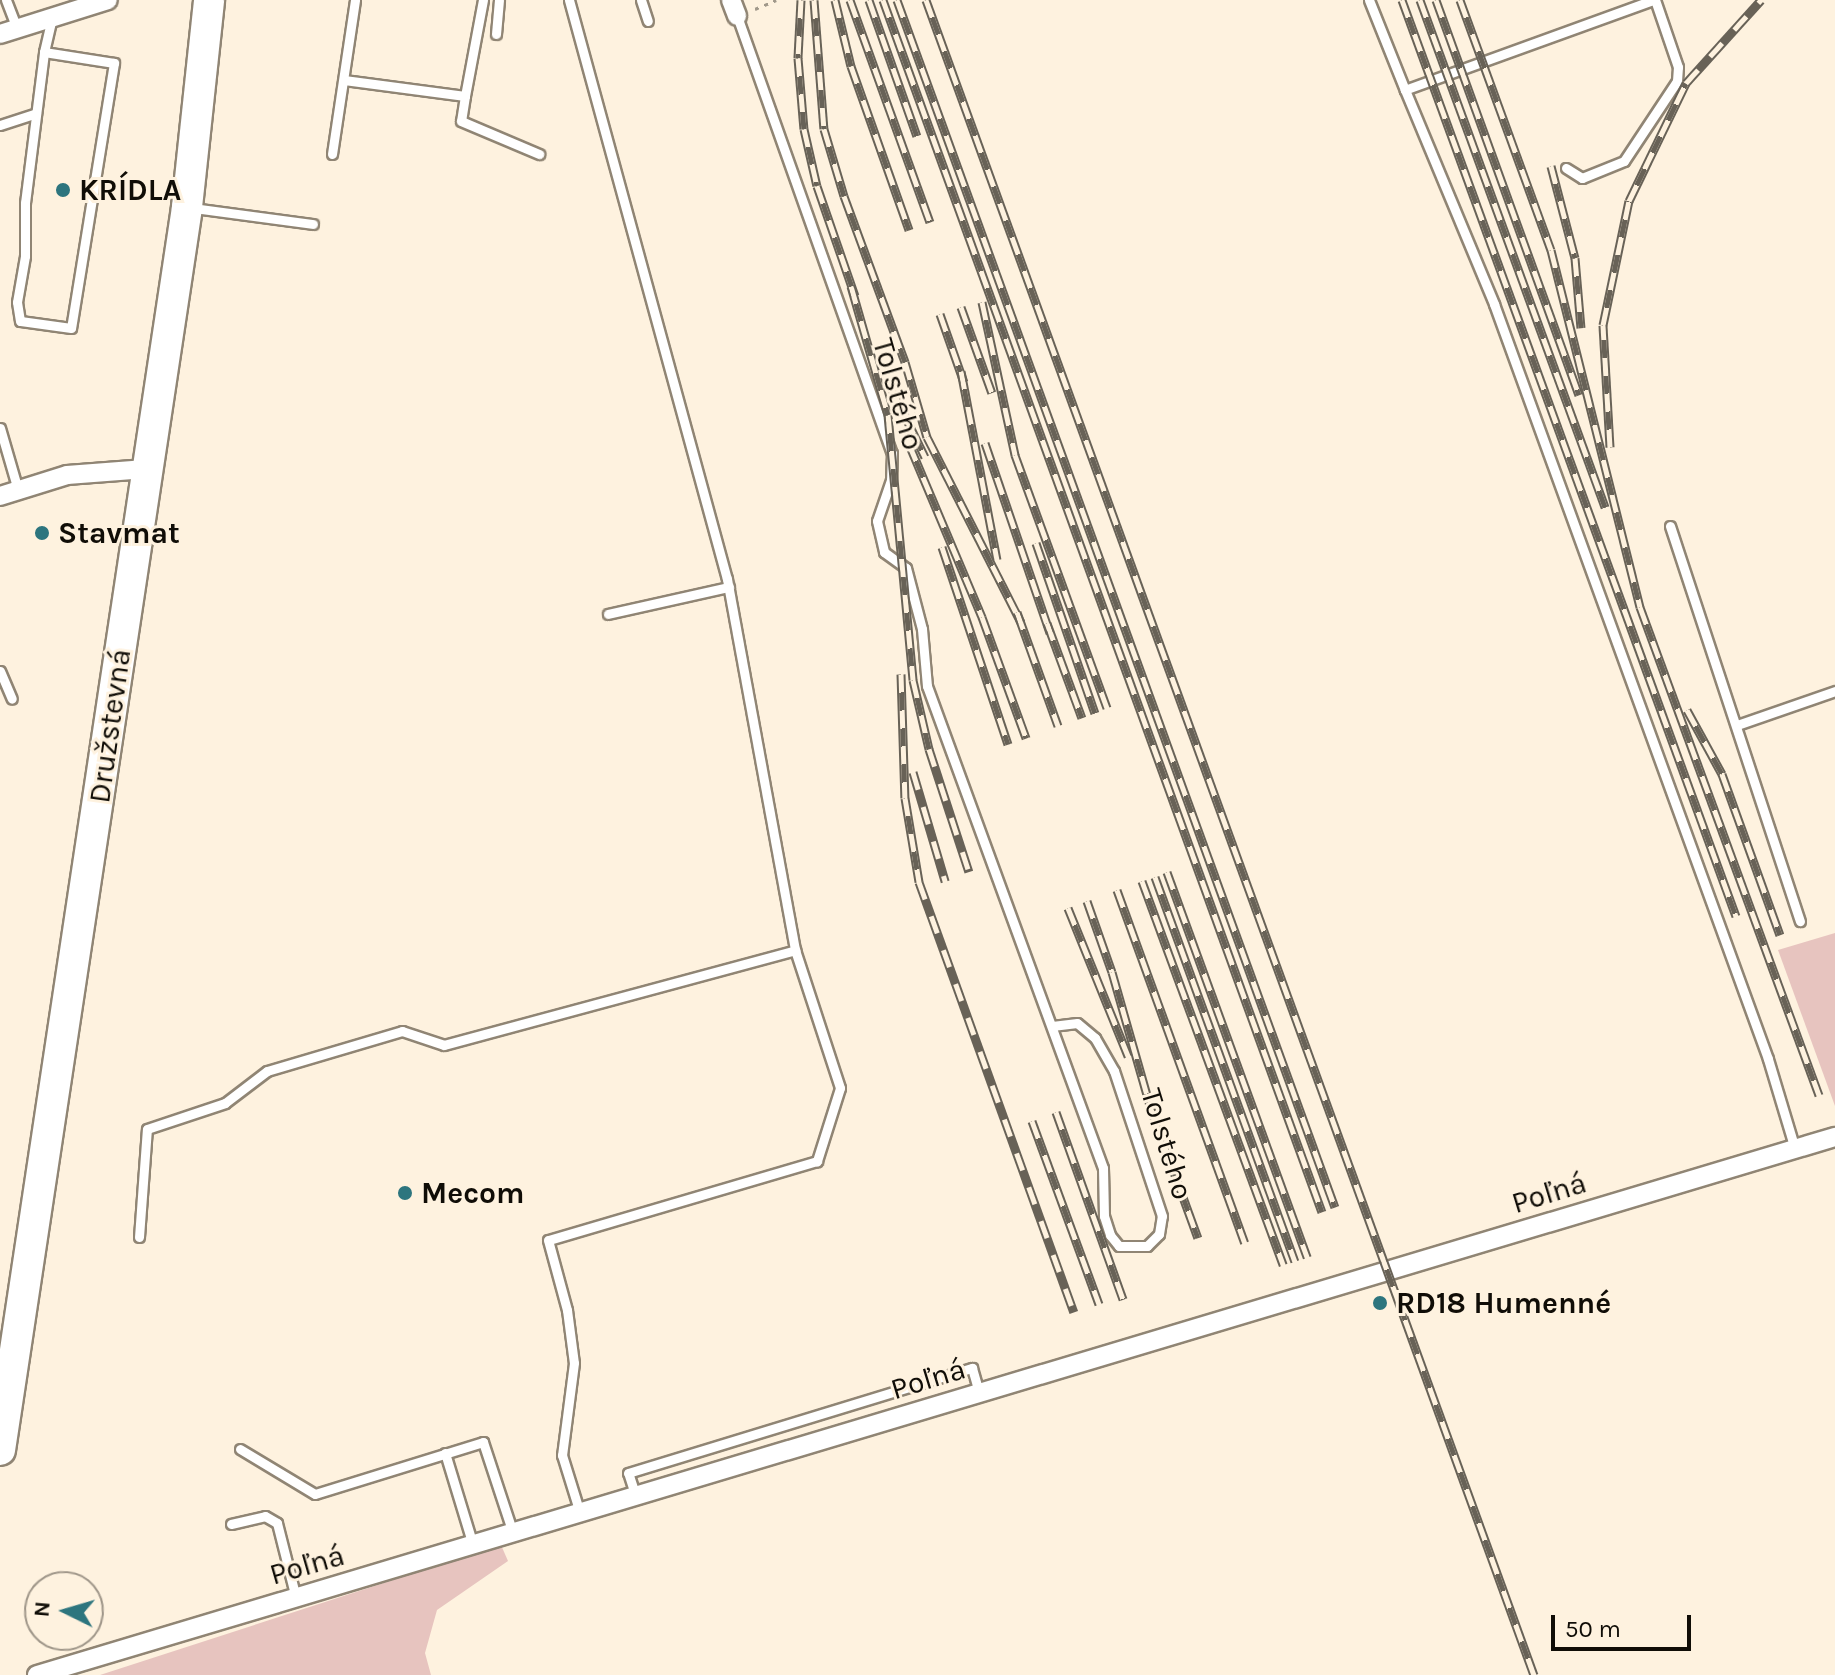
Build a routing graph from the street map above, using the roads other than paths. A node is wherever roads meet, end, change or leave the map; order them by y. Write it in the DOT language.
graph roads {
  1 [pos="6,0"];
  2 [pos="108,0"];
  3 [pos="209,0"];
  4 [pos="355,0"];
  5 [pos="483,0"];
  6 [pos="499,0"];
  7 [pos="569,0"];
  8 [pos="641,0"];
  9 [pos="1369,0"];
  10 [pos="1654,0"];
  11 [pos="734,8"];
  12 [pos="52,18"];
  13 [pos="648,21"];
  14 [pos="8,31"];
  15 [pos="496,34"];
  16 [pos="44,52"];
  17 [pos="344,80"];
  18 [pos="1405,90"];
  19 [pos="465,96"];
  20 [pos="36,113"];
  21 [pos="0,125"];
  22 [pos="332,154"];
  23 [pos="539,154"];
  24 [pos="1566,168"];
  25 [pos="187,207"];
  26 [pos="313,224"];
  27 [pos="0,428"];
  28 [pos="146,469"];
  29 [pos="18,490"];
  30 [pos="0,496"];
  31 [pos="1670,526"];
  32 [pos="729,587"];
  33 [pos="608,614"];
  34 [pos="0,671"];
  35 [pos="1835,691"];
  36 [pos="12,699"];
  37 [pos="1737,725"];
  38 [pos="1800,921"];
  39 [pos="795,950"];
  40 [pos="1052,1026"];
  41 [pos="1835,1137"];
  42 [pos="1795,1149"];
  43 [pos="139,1237"];
  44 [pos="979,1393"];
  45 [pos="240,1449"];
  46 [pos="0,1450"];
  47 [pos="445,1453"];
  48 [pos="636,1497"];
  49 [pos="580,1513"];
  50 [pos="231,1524"];
  51 [pos="513,1533"];
  52 [pos="473,1545"];
  53 [pos="296,1598"];
  54 [pos="37,1675"];
  1 -- 14 [label="lane"];
  2 -- 12 [label="street"];
  3 -- 25 [label="main road, Družstevná"];
  4 -- 17 [label="lane"];
  5 -- 19 [label="lane"];
  6 -- 15 [label="lane"];
  7 -- 32 [label="lane"];
  8 -- 13 [label="lane"];
  9 -- 18 [label="lane"];
  10 -- 18 [label="lane"];
  10 -- 24 [label="lane"];
  11 -- 40 [label="lane, Tolstého"];
  12 -- 14 [label="street"];
  12 -- 16 [label="lane"];
  16 -- 20 [label="lane"];
  16 -- 20 [label="lane"];
  17 -- 19 [label="lane"];
  17 -- 22 [label="lane"];
  18 -- 42 [label="lane"];
  19 -- 23 [label="lane"];
  20 -- 21 [label="lane"];
  25 -- 26 [label="lane"];
  25 -- 28 [label="main road, Družstevná"];
  27 -- 29 [label="lane"];
  28 -- 29 [label="street"];
  28 -- 46 [label="main road, Družstevná"];
  29 -- 30 [label="street"];
  31 -- 37 [label="lane"];
  32 -- 33 [label="lane"];
  32 -- 39 [label="lane"];
  34 -- 36 [label="lane"];
  35 -- 37 [label="lane"];
  37 -- 38 [label="lane"];
  39 -- 43 [label="lane"];
  39 -- 49 [label="lane"];
  40 -- 40 [label="lane, Tolstého"];
  41 -- 42 [label="street, Poľná"];
  42 -- 44 [label="street, Poľná"];
  44 -- 48 [label="street, Poľná"];
  44 -- 48 [label="lane"];
  45 -- 47 [label="lane"];
  47 -- 51 [label="lane"];
  47 -- 52 [label="lane"];
  48 -- 49 [label="street, Poľná"];
  49 -- 51 [label="street, Poľná"];
  50 -- 53 [label="lane"];
  51 -- 52 [label="street, Poľná"];
  52 -- 53 [label="street, Poľná"];
  53 -- 54 [label="street, Poľná"];
}
